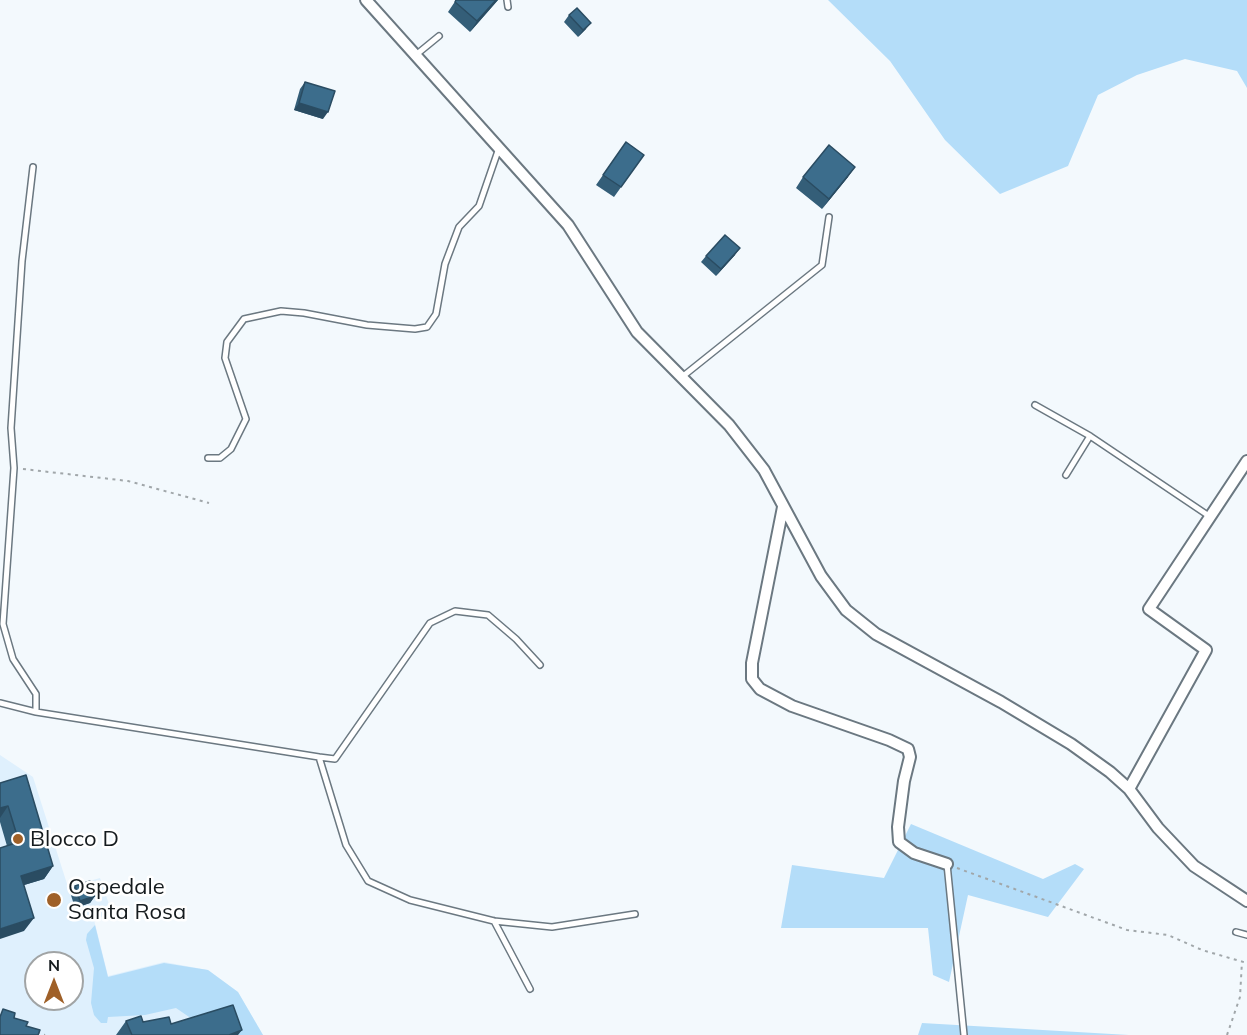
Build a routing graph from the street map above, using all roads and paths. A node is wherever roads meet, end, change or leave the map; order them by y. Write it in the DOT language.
graph roads {
  1 [pos="366,0"];
  2 [pos="439,36"];
  3 [pos="417,54"];
  4 [pos="500,146"];
  5 [pos="33,167"];
  6 [pos="829,217"];
  7 [pos="682,377"];
  8 [pos="1035,405"];
  9 [pos="1090,436"];
  10 [pos="208,458"];
  11 [pos="1247,461"];
  12 [pos="14,468"];
  13 [pos="1066,475"];
  14 [pos="209,503"];
  15 [pos="783,507"];
  16 [pos="1211,517"];
  17 [pos="540,665"];
  18 [pos="0,703"];
  19 [pos="36,712"];
  20 [pos="319,758"];
  21 [pos="1129,789"];
  22 [pos="946,864"];
  23 [pos="1247,901"];
  24 [pos="635,914"];
  25 [pos="494,921"];
  26 [pos="1236,932"];
  27 [pos="1247,935"];
  28 [pos="1242,962"];
  29 [pos="1247,963"];
  30 [pos="530,989"];
  31 [pos="34,1031"];
  32 [pos="45,1035"];
  33 [pos="964,1035"];
  34 [pos="1227,1035"];
  1 -- 3 [label="street"];
  2 -- 3 [label="lane"];
  3 -- 4 [label="street"];
  4 -- 7 [label="street"];
  4 -- 10 [label="lane"];
  5 -- 12 [label="lane"];
  6 -- 7 [label="lane"];
  7 -- 15 [label="street"];
  8 -- 9 [label="lane"];
  9 -- 13 [label="lane"];
  9 -- 16 [label="lane"];
  11 -- 16 [label="street"];
  12 -- 14 [label="path"];
  12 -- 19 [label="lane"];
  15 -- 21 [label="street"];
  15 -- 22 [label="street"];
  16 -- 21 [label="street"];
  17 -- 20 [label="lane"];
  18 -- 19 [label="lane"];
  19 -- 20 [label="lane"];
  20 -- 25 [label="lane"];
  21 -- 23 [label="street"];
  22 -- 28 [label="path"];
  22 -- 33 [label="lane"];
  24 -- 25 [label="lane"];
  25 -- 30 [label="lane"];
  26 -- 27 [label="lane"];
  28 -- 29 [label="path"];
  28 -- 34 [label="path"];
  31 -- 32 [label="path"];
}
